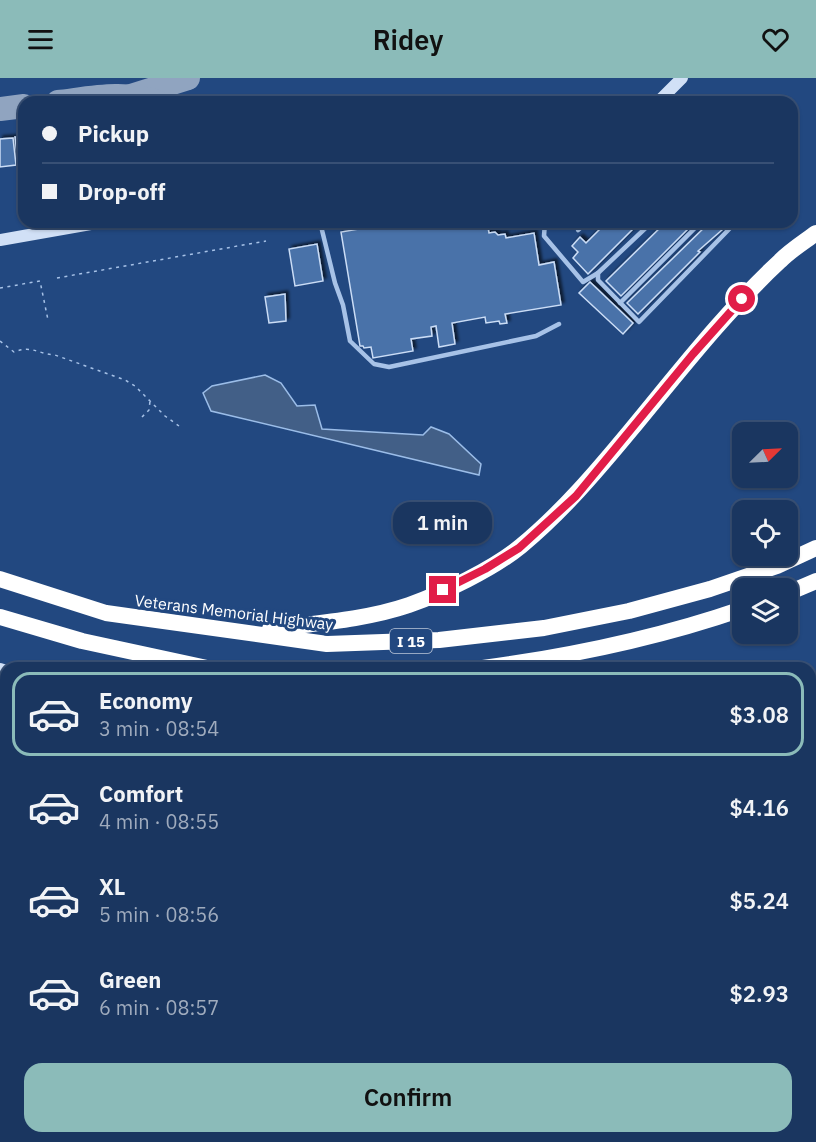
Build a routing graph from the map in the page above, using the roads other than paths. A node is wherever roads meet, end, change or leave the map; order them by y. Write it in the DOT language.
graph roads {
  1 [pos="682,78"];
  2 [pos="664,96"];
  3 [pos="68,228"];
  4 [pos="321,228"];
  5 [pos="545,228"];
  6 [pos="580,228"];
  7 [pos="645,228"];
  8 [pos="695,228"];
  9 [pos="730,228"];
  10 [pos="578,230"];
  11 [pos="816,233"];
  12 [pos="0,240"];
  13 [pos="598,273"];
  14 [pos="620,303"];
  15 [pos="560,324"];
  16 [pos="816,548"];
  17 [pos="0,579"];
  18 [pos="816,581"];
  19 [pos="798,589"];
  20 [pos="732,612"];
  21 [pos="0,617"];
  22 [pos="249,632"];
  23 [pos="179,662"];
  24 [pos="526,662"];
  1 -- 2 [label="street"];
  3 -- 12 [label="street"];
  4 -- 15 [label="lane"];
  5 -- 13 [label="lane"];
  6 -- 10 [label="lane"];
  7 -- 13 [label="lane"];
  8 -- 14 [label="lane"];
  9 -- 14 [label="lane"];
  11 -- 22 [label="highway"];
  13 -- 14 [label="lane"];
  16 -- 22 [label="highway, Veterans Memorial Highway / I 15"];
  17 -- 22 [label="highway, Veterans Memorial Highway / I 15"];
  18 -- 19 [label="highway"];
  20 -- 24 [label="highway"];
  21 -- 23 [label="highway"];
}
